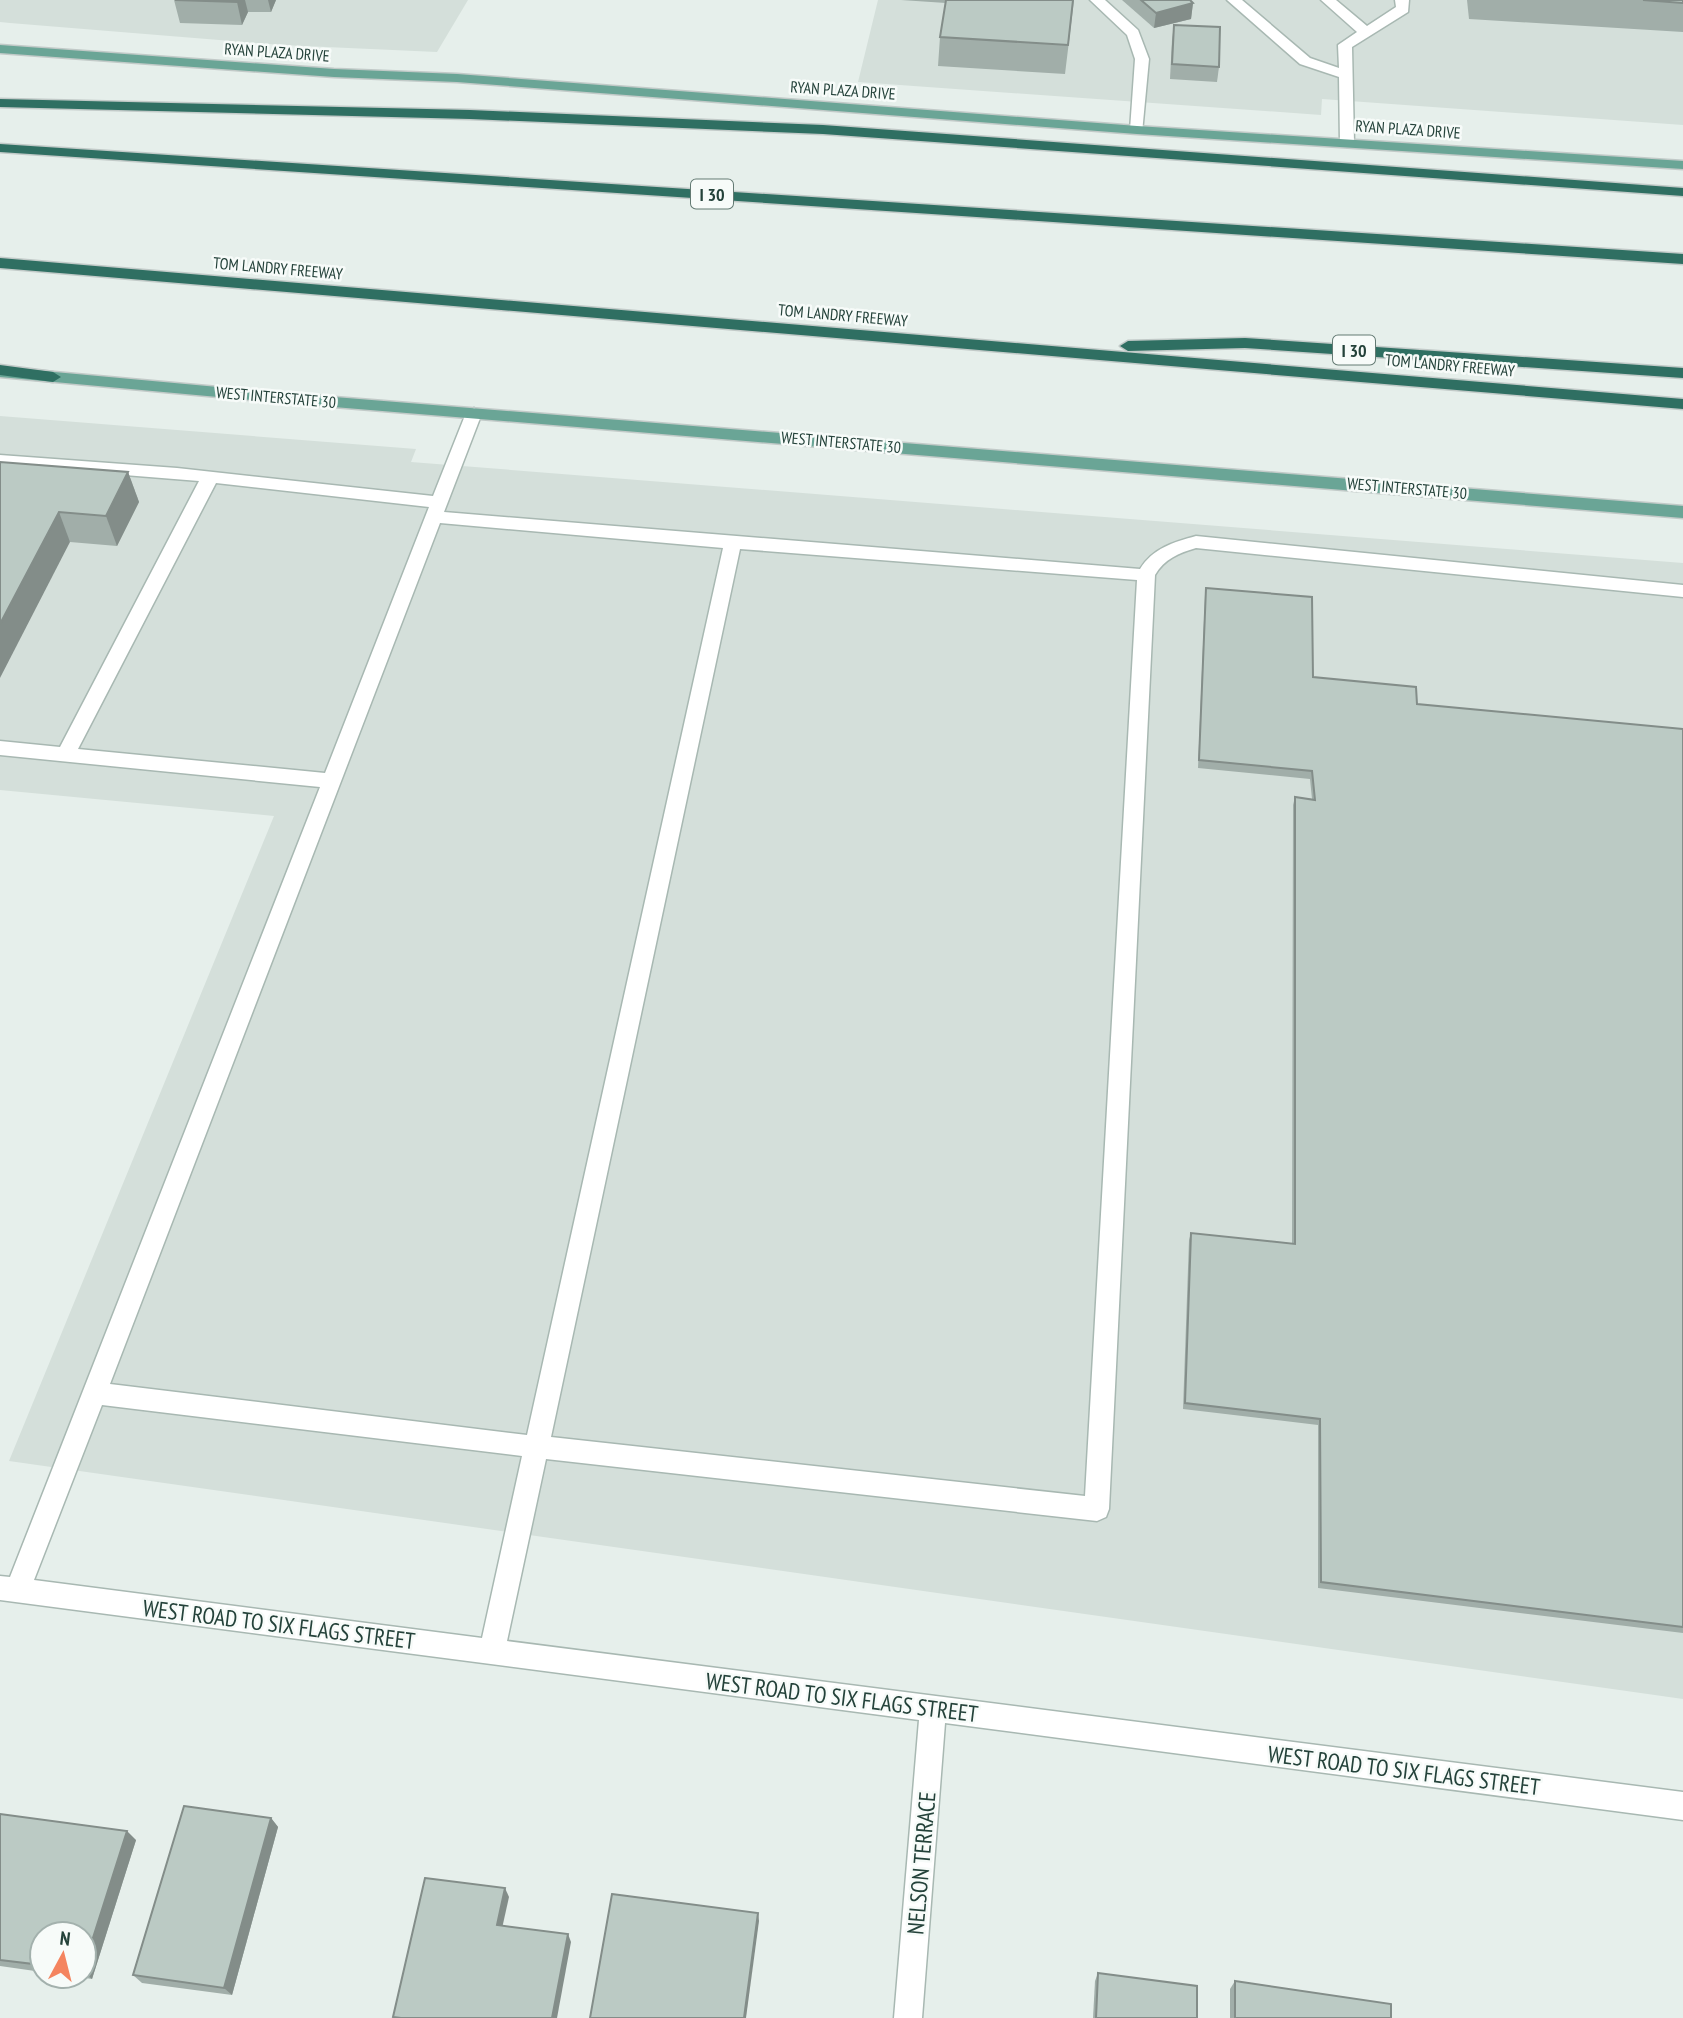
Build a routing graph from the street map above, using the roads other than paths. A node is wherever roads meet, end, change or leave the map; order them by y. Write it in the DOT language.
graph roads {
  1 [pos="1097,0"];
  2 [pos="1234,0"];
  3 [pos="1328,0"];
  4 [pos="1402,0"];
  5 [pos="1366,32"];
  6 [pos="0,49"];
  7 [pos="1346,75"];
  8 [pos="0,103"];
  9 [pos="1137,130"];
  10 [pos="1348,143"];
  11 [pos="0,148"];
  12 [pos="1683,165"];
  13 [pos="1683,192"];
  14 [pos="1683,259"];
  15 [pos="0,263"];
  16 [pos="1024,349"];
  17 [pos="0,371"];
  18 [pos="1683,373"];
  19 [pos="1683,404"];
  20 [pos="474,413"];
  21 [pos="0,460"];
  22 [pos="210,477"];
  23 [pos="437,510"];
  24 [pos="1683,512"];
  25 [pos="733,542"];
  26 [pos="1146,575"];
  27 [pos="1683,591"];
  28 [pos="0,748"];
  29 [pos="65,755"];
  30 [pos="332,781"];
  31 [pos="94,1393"];
  32 [pos="537,1447"];
  33 [pos="9,1589"];
  34 [pos="492,1651"];
  35 [pos="933,1709"];
  36 [pos="1683,1806"];
  37 [pos="908,2018"];
  1 -- 9 [label="street"];
  2 -- 7 [label="street"];
  3 -- 5 [label="street"];
  4 -- 5 [label="street"];
  5 -- 7 [label="street"];
  6 -- 9 [label="main road, RYAN PLAZA DRIVE"];
  7 -- 10 [label="street"];
  8 -- 13 [label="highway"];
  9 -- 10 [label="main road, RYAN PLAZA DRIVE"];
  10 -- 12 [label="main road, RYAN PLAZA DRIVE"];
  11 -- 14 [label="highway, I 30"];
  15 -- 16 [label="highway, TOM LANDRY FREEWAY / I 30"];
  16 -- 18 [label="highway, I 30"];
  16 -- 19 [label="highway, TOM LANDRY FREEWAY / I 30"];
  17 -- 20 [label="main road, WEST INTERSTATE 30"];
  20 -- 23 [label="street"];
  20 -- 24 [label="main road, WEST INTERSTATE 30"];
  21 -- 22 [label="street"];
  22 -- 23 [label="street"];
  22 -- 29 [label="street"];
  23 -- 25 [label="street"];
  23 -- 30 [label="street"];
  25 -- 26 [label="street"];
  25 -- 32 [label="street"];
  26 -- 27 [label="street"];
  26 -- 32 [label="street"];
  28 -- 29 [label="street"];
  29 -- 30 [label="street"];
  30 -- 31 [label="street"];
  31 -- 32 [label="street"];
  31 -- 33 [label="street"];
  32 -- 34 [label="street"];
  33 -- 34 [label="street, WEST ROAD TO SIX FLAGS STREET"];
  34 -- 35 [label="street, WEST ROAD TO SIX FLAGS STREET"];
  35 -- 36 [label="street, WEST ROAD TO SIX FLAGS STREET"];
  35 -- 37 [label="street, NELSON TERRACE"];
}
